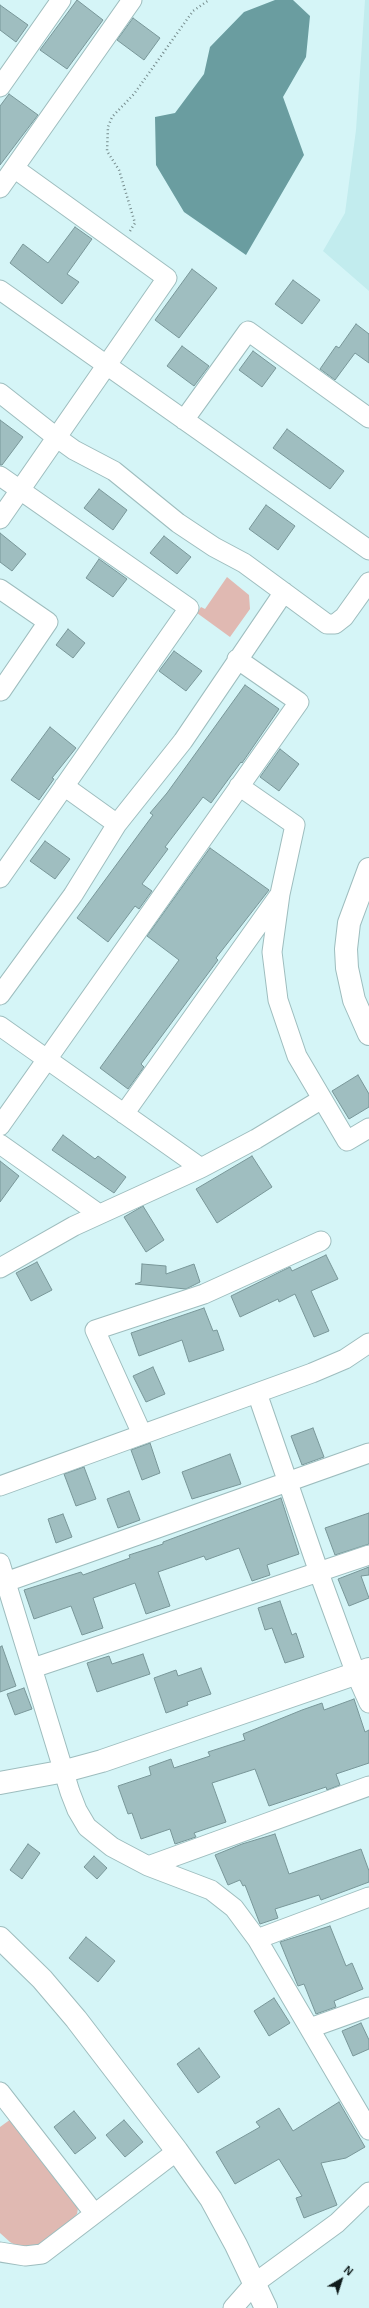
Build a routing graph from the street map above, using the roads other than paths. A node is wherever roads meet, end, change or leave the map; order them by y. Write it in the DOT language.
graph roads {
  1 [pos="61,0"];
  2 [pos="132,0"];
  3 [pos="0,87"];
  4 [pos="14,168"];
  5 [pos="0,188"];
  6 [pos="0,290"];
  7 [pos="107,366"];
  8 [pos="0,392"];
  9 [pos="369,418"];
  10 [pos="184,420"];
  11 [pos="56,437"];
  12 [pos="0,476"];
  13 [pos="20,491"];
  14 [pos="0,519"];
  15 [pos="369,550"];
  16 [pos="369,582"];
  17 [pos="0,589"];
  18 [pos="284,592"];
  19 [pos="237,658"];
  20 [pos="0,692"];
  21 [pos="64,786"];
  22 [pos="239,786"];
  23 [pos="117,824"];
  24 [pos="369,868"];
  25 [pos="0,878"];
  26 [pos="280,894"];
  27 [pos="362,906"];
  28 [pos="0,995"];
  29 [pos="0,1026"];
  30 [pos="369,1034"];
  31 [pos="46,1060"];
  32 [pos="322,1099"];
  33 [pos="124,1114"];
  34 [pos="0,1126"];
  35 [pos="369,1128"];
  36 [pos="0,1144"];
  37 [pos="201,1168"];
  38 [pos="99,1214"];
  39 [pos="321,1241"];
  40 [pos="0,1268"];
  41 [pos="369,1343"];
  42 [pos="257,1393"];
  43 [pos="142,1434"];
  44 [pos="369,1453"];
  45 [pos="288,1483"];
  46 [pos="0,1486"];
  47 [pos="369,1555"];
  48 [pos="0,1563"];
  49 [pos="319,1573"];
  50 [pos="3,1583"];
  51 [pos="33,1668"];
  52 [pos="362,1671"];
  53 [pos="369,1703"];
  54 [pos="65,1771"];
  55 [pos="0,1783"];
  56 [pos="369,1786"];
  57 [pos="148,1866"];
  58 [pos="369,1897"];
  59 [pos="0,1938"];
  60 [pos="257,1939"];
  61 [pos="369,2007"];
  62 [pos="310,2028"];
  63 [pos="0,2092"];
  64 [pos="369,2130"];
  65 [pos="177,2151"];
  66 [pos="369,2192"];
  67 [pos="94,2213"];
  68 [pos="0,2252"];
  69 [pos="255,2284"];
  70 [pos="233,2308"];
  71 [pos="266,2308"];
  1 -- 3 [label="street"];
  2 -- 4 [label="street"];
  4 -- 5 [label="street"];
  4 -- 7 [label="street"];
  6 -- 7 [label="street"];
  7 -- 10 [label="street"];
  7 -- 11 [label="street"];
  8 -- 11 [label="street"];
  9 -- 10 [label="street"];
  10 -- 15 [label="street"];
  11 -- 13 [label="street"];
  11 -- 18 [label="street"];
  12 -- 13 [label="street"];
  13 -- 14 [label="street"];
  13 -- 21 [label="street"];
  16 -- 18 [label="street"];
  17 -- 20 [label="street"];
  18 -- 19 [label="street"];
  19 -- 22 [label="street"];
  19 -- 23 [label="street"];
  21 -- 23 [label="street"];
  21 -- 25 [label="street"];
  22 -- 26 [label="street"];
  22 -- 31 [label="street"];
  23 -- 28 [label="street"];
  24 -- 27 [label="street"];
  26 -- 32 [label="street"];
  26 -- 33 [label="street"];
  27 -- 30 [label="street"];
  29 -- 31 [label="street"];
  31 -- 33 [label="street"];
  31 -- 34 [label="street"];
  32 -- 35 [label="street"];
  32 -- 37 [label="street"];
  33 -- 37 [label="street"];
  36 -- 38 [label="street"];
  37 -- 38 [label="street"];
  38 -- 40 [label="street"];
  39 -- 43 [label="street"];
  41 -- 42 [label="street"];
  42 -- 43 [label="street"];
  42 -- 45 [label="street"];
  43 -- 46 [label="street"];
  44 -- 45 [label="street"];
  45 -- 49 [label="street"];
  45 -- 50 [label="street"];
  47 -- 49 [label="street"];
  48 -- 50 [label="street"];
  49 -- 51 [label="street"];
  49 -- 52 [label="street"];
  50 -- 51 [label="street"];
  51 -- 54 [label="street"];
  52 -- 53 [label="street"];
  52 -- 54 [label="street"];
  54 -- 55 [label="street"];
  54 -- 57 [label="street"];
  56 -- 57 [label="street"];
  57 -- 60 [label="street"];
  58 -- 60 [label="street"];
  59 -- 65 [label="street"];
  60 -- 62 [label="street"];
  61 -- 62 [label="street"];
  62 -- 64 [label="street"];
  63 -- 67 [label="street"];
  65 -- 67 [label="street"];
  65 -- 69 [label="street"];
  66 -- 69 [label="street"];
  67 -- 68 [label="street"];
  69 -- 70 [label="street"];
  69 -- 71 [label="street"];
}
